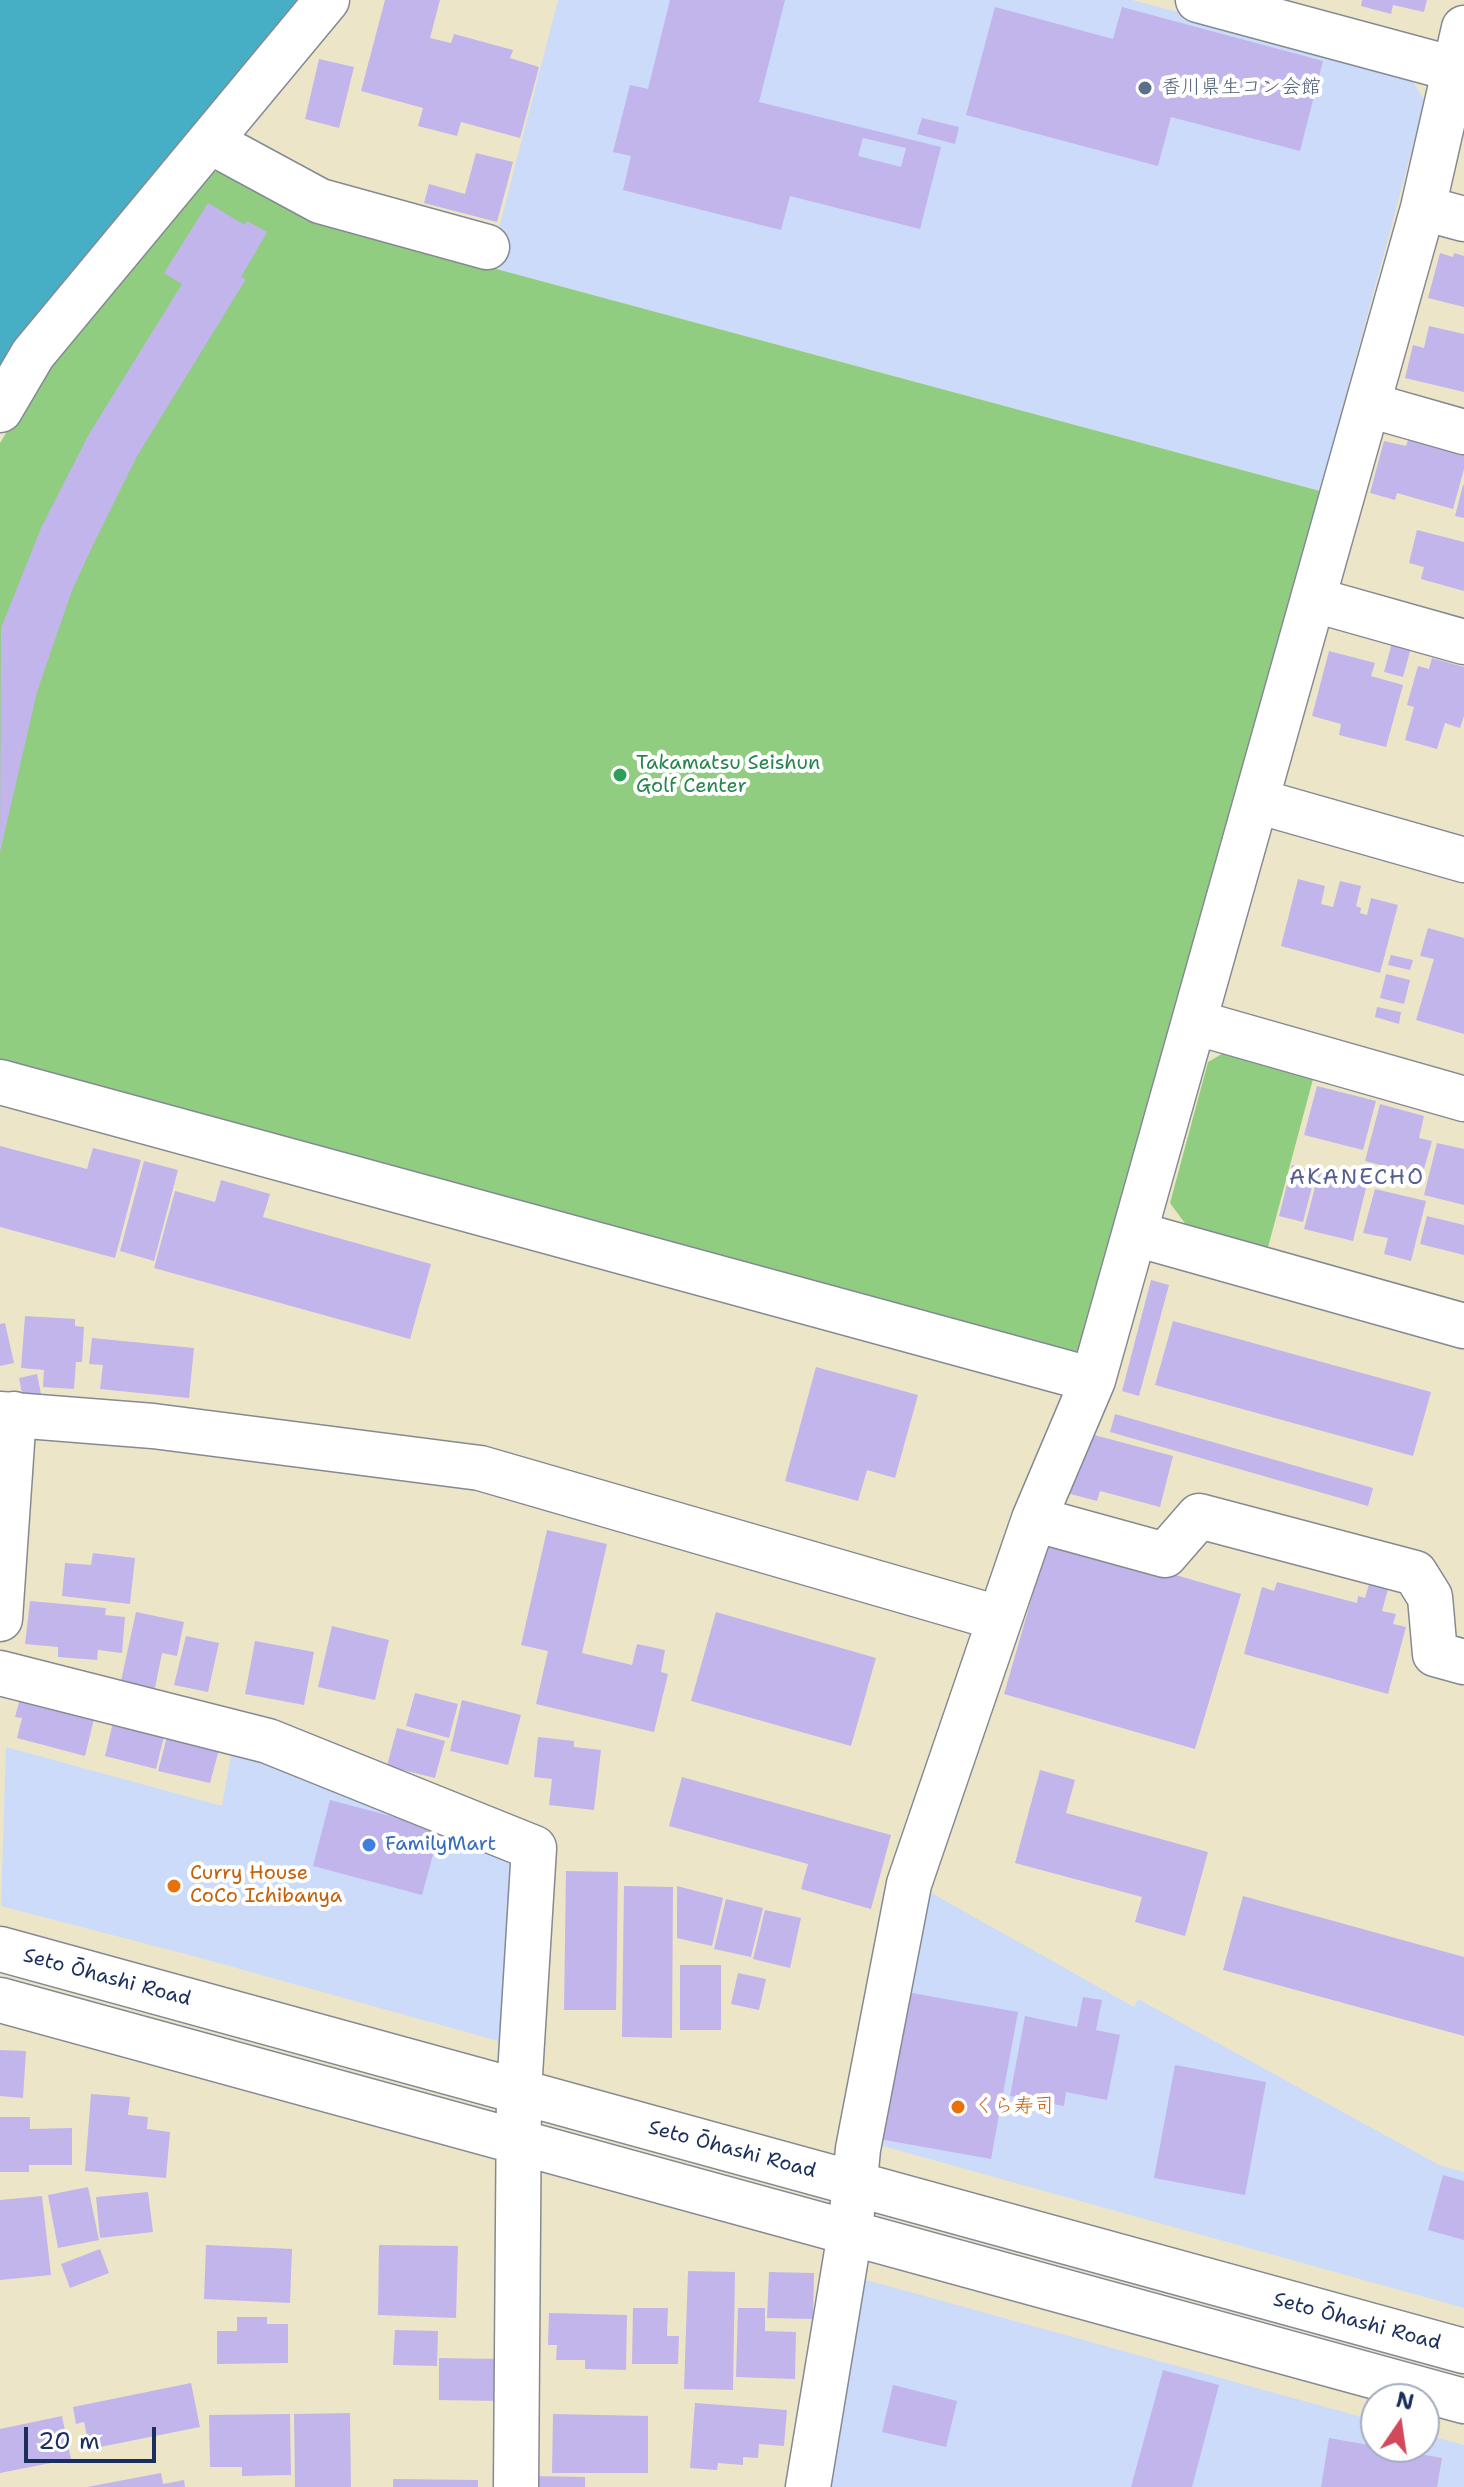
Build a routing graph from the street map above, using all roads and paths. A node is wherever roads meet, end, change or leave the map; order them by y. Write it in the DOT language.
graph roads {
  1 [pos="327,0"];
  2 [pos="1198,0"];
  3 [pos="1464,28"];
  4 [pos="1454,69"];
  5 [pos="211,142"];
  6 [pos="1444,214"];
  7 [pos="487,247"];
  8 [pos="1369,405"];
  9 [pos="0,410"];
  10 [pos="1464,432"];
  11 [pos="1315,600"];
  12 [pos="1464,642"];
  13 [pos="1257,801"];
  14 [pos="1464,860"];
  15 [pos="1194,1022"];
  16 [pos="0,1082"];
  17 [pos="1464,1099"];
  18 [pos="1136,1234"];
  19 [pos="1464,1326"];
  20 [pos="1093,1380"];
  21 [pos="7,1414"];
  22 [pos="1034,1519"];
  23 [pos="998,1618"];
  24 [pos="0,1619"];
  25 [pos="1464,1662"];
  26 [pos="0,1673"];
  27 [pos="0,1949"];
  28 [pos="0,2000"];
  29 [pos="519,2091"];
  30 [pos="520,2143"];
  31 [pos="854,2184"];
  32 [pos="850,2233"];
  33 [pos="1464,2351"];
  34 [pos="1464,2401"];
  35 [pos="516,2487"];
  36 [pos="808,2487"];
  1 -- 5 [label="street"];
  2 -- 4 [label="street"];
  3 -- 4 [label="street"];
  4 -- 6 [label="street"];
  5 -- 7 [label="street"];
  5 -- 9 [label="street"];
  6 -- 8 [label="street"];
  8 -- 10 [label="street"];
  8 -- 11 [label="street"];
  11 -- 12 [label="street"];
  11 -- 13 [label="street"];
  13 -- 14 [label="street"];
  13 -- 15 [label="street"];
  15 -- 17 [label="street"];
  15 -- 18 [label="street"];
  16 -- 20 [label="street"];
  18 -- 19 [label="street"];
  18 -- 20 [label="street"];
  20 -- 22 [label="street"];
  21 -- 23 [label="street"];
  21 -- 24 [label="street"];
  22 -- 23 [label="street"];
  22 -- 25 [label="street"];
  23 -- 31 [label="street"];
  26 -- 29 [label="street"];
  27 -- 29 [label="street, Seto Ōhashi Road"];
  28 -- 30 [label="street"];
  29 -- 30 [label="street"];
  29 -- 31 [label="street, Seto Ōhashi Road"];
  30 -- 32 [label="street"];
  30 -- 35 [label="street"];
  31 -- 32 [label="street"];
  31 -- 33 [label="street, Seto Ōhashi Road"];
  32 -- 34 [label="street"];
  32 -- 36 [label="street"];
}
